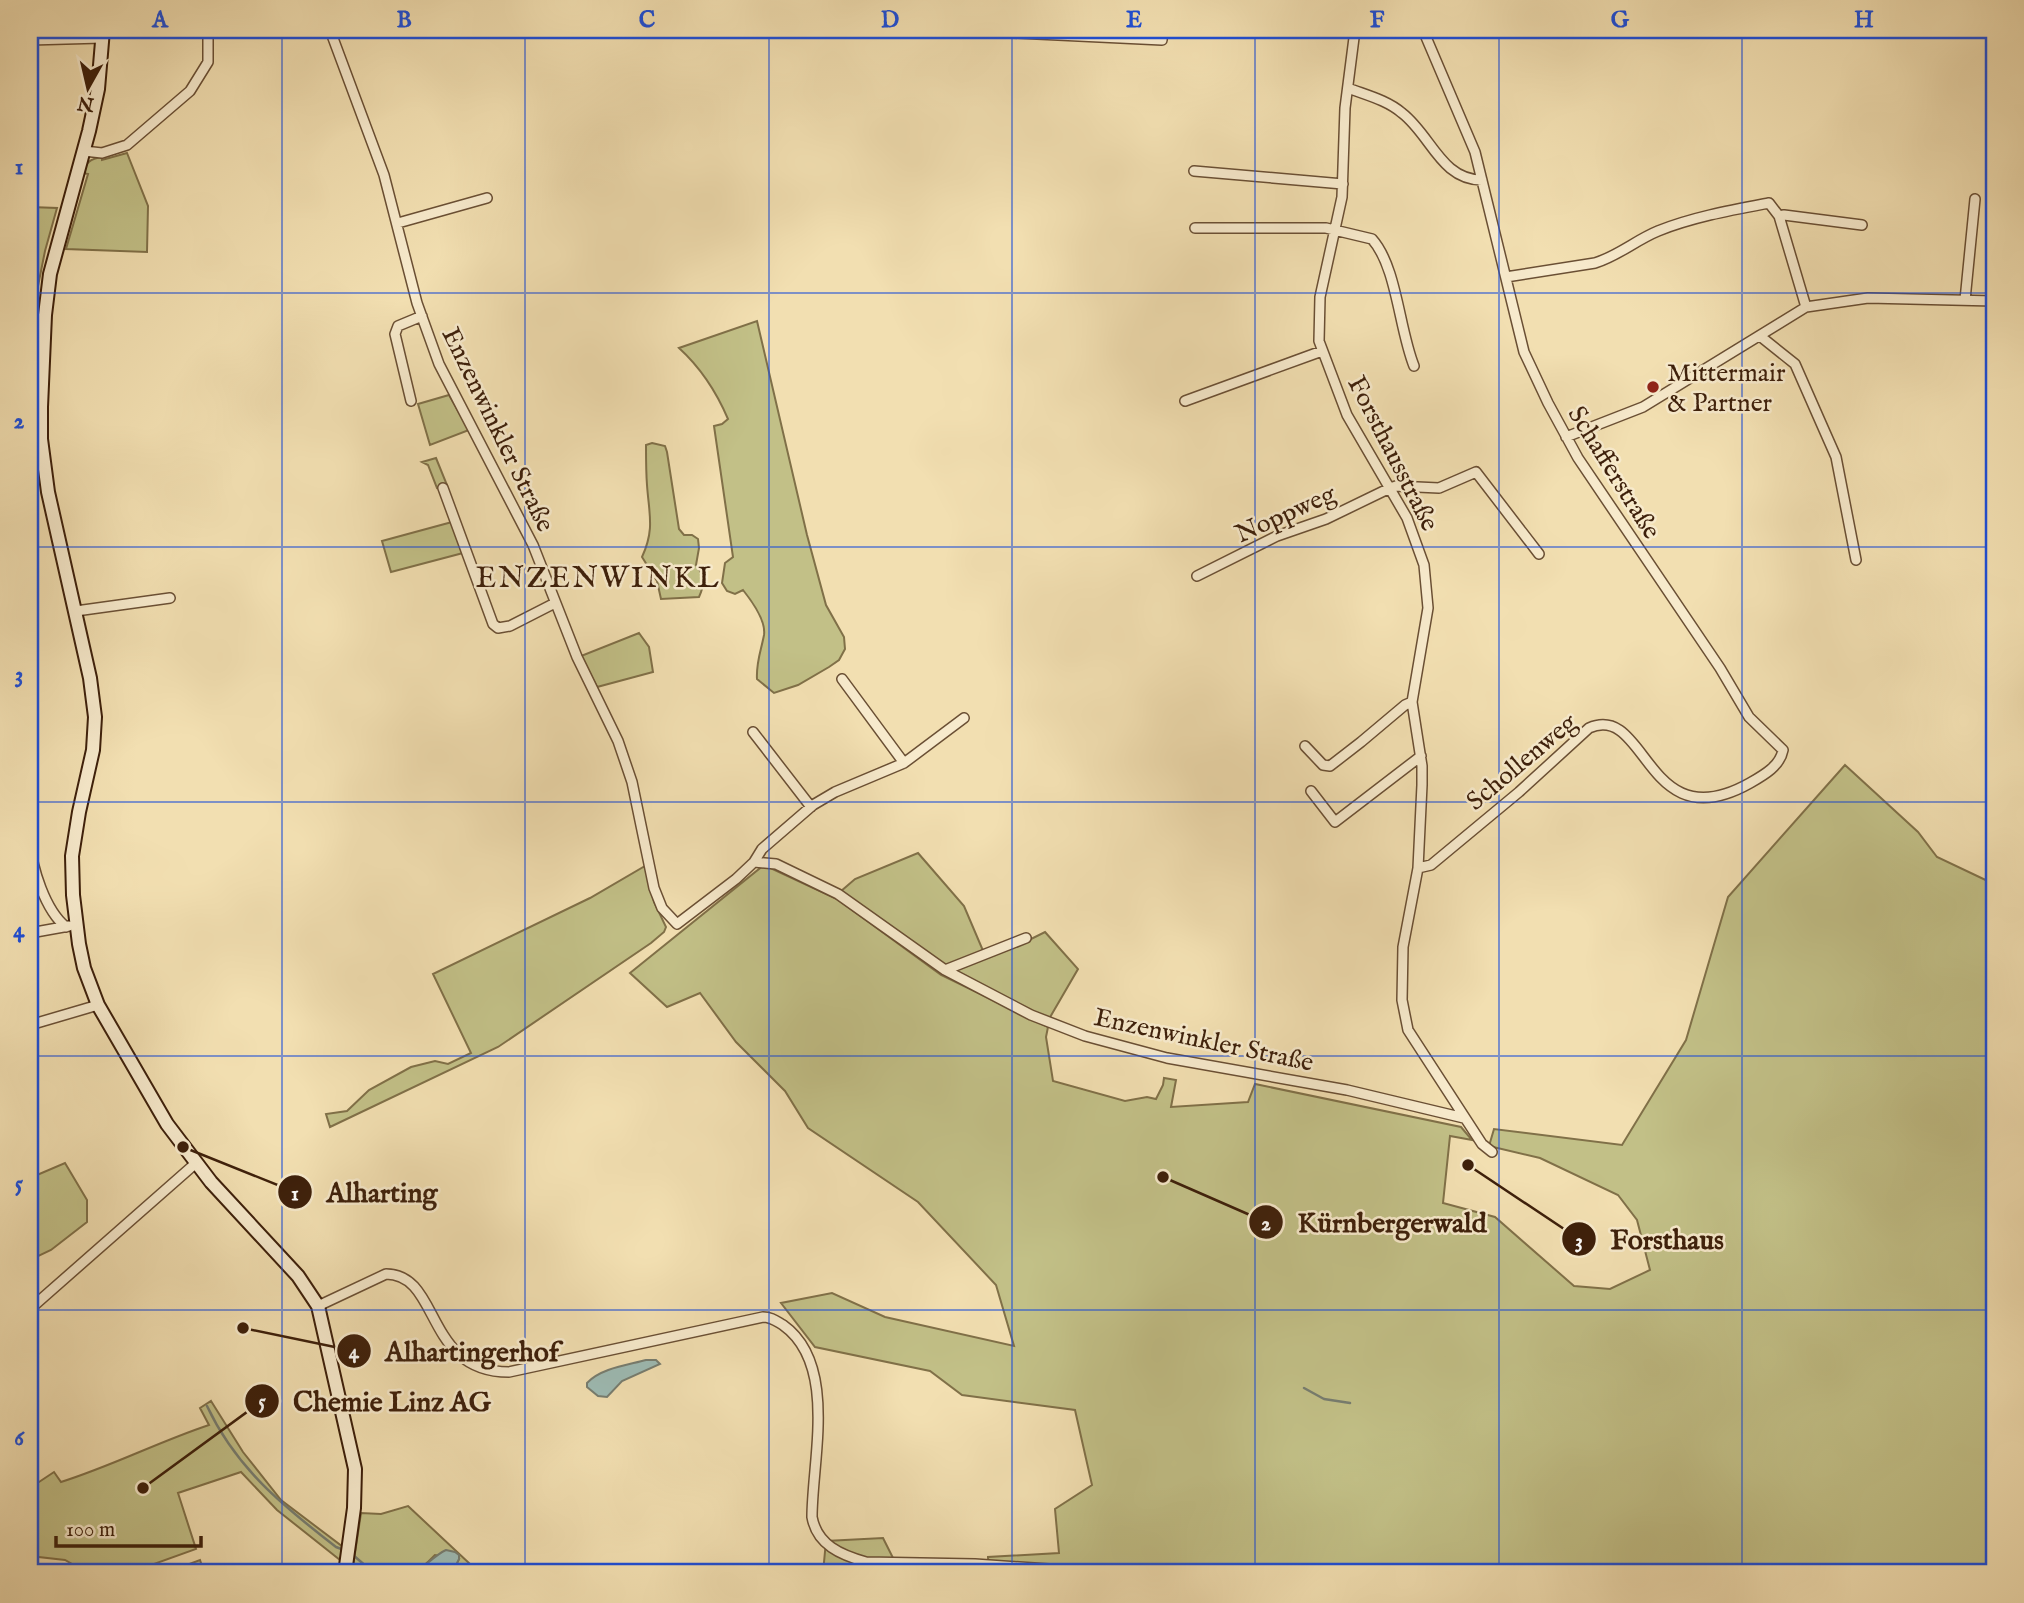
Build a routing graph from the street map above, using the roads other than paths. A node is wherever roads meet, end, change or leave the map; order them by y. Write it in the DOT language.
graph roads {
  1 [pos="208,30"];
  2 [pos="330,30"];
  3 [pos="951,30"];
  4 [pos="1163,30"];
  5 [pos="1355,30"];
  6 [pos="1423,30"];
  7 [pos="1060,32"];
  8 [pos="102,34"];
  9 [pos="30,40"];
  10 [pos="1348,88"];
  11 [pos="84,151"];
  12 [pos="1194,171"];
  13 [pos="1482,180"];
  14 [pos="1343,184"];
  15 [pos="487,198"];
  16 [pos="1975,199"];
  17 [pos="1779,216"];
  18 [pos="398,223"];
  19 [pos="1862,225"];
  20 [pos="1195,228"];
  21 [pos="1336,229"];
  22 [pos="1506,277"];
  23 [pos="1965,300"];
  24 [pos="1994,301"];
  25 [pos="1806,307"];
  26 [pos="422,316"];
  27 [pos="1760,336"];
  28 [pos="1322,351"];
  29 [pos="1414,366"];
  30 [pos="411,401"];
  31 [pos="1185,401"];
  32 [pos="1566,437"];
  33 [pos="36,458"];
  34 [pos="443,488"];
  35 [pos="1390,488"];
  36 [pos="1539,554"];
  37 [pos="1856,560"];
  38 [pos="1198,576"];
  39 [pos="170,598"];
  40 [pos="555,603"];
  41 [pos="75,611"];
  42 [pos="842,679"];
  43 [pos="1412,702"];
  44 [pos="964,718"];
  45 [pos="753,732"];
  46 [pos="1305,746"];
  47 [pos="1783,750"];
  48 [pos="1420,756"];
  49 [pos="904,763"];
  50 [pos="1311,791"];
  51 [pos="811,807"];
  52 [pos="30,842"];
  53 [pos="754,862"];
  54 [pos="1418,868"];
  55 [pos="71,926"];
  56 [pos="30,933"];
  57 [pos="1026,938"];
  58 [pos="945,970"];
  59 [pos="98,1004"];
  60 [pos="30,1025"];
  61 [pos="1464,1118"];
  62 [pos="1492,1152"];
  63 [pos="196,1163"];
  64 [pos="318,1306"];
  65 [pos="30,1309"];
  66 [pos="345,1571"];
  67 [pos="1062,1573"];
  1 -- 11 [label="street"];
  2 -- 18 [label="street, Enzenwinkler Straße"];
  3 -- 7 [label="street"];
  4 -- 7 [label="street"];
  5 -- 10 [label="street, Forsthausstraße"];
  6 -- 13 [label="street, Schafferstraße"];
  8 -- 9 [label="street"];
  8 -- 11 [label="street"];
  10 -- 13 [label="street"];
  10 -- 14 [label="street, Forsthausstraße"];
  11 -- 33 [label="street"];
  12 -- 14 [label="street"];
  13 -- 22 [label="street, Schafferstraße"];
  14 -- 21 [label="street, Forsthausstraße"];
  15 -- 18 [label="street"];
  16 -- 23 [label="street"];
  17 -- 19 [label="street"];
  17 -- 22 [label="street"];
  17 -- 25 [label="street"];
  18 -- 26 [label="street, Enzenwinkler Straße"];
  20 -- 21 [label="street"];
  21 -- 28 [label="street, Forsthausstraße"];
  21 -- 29 [label="street"];
  22 -- 32 [label="street, Schafferstraße"];
  23 -- 24 [label="street"];
  23 -- 25 [label="street"];
  25 -- 27 [label="street"];
  26 -- 30 [label="street, Enzenwinkler Straße"];
  26 -- 40 [label="street, Enzenwinkler Straße"];
  27 -- 32 [label="street"];
  27 -- 37 [label="street"];
  28 -- 31 [label="street"];
  28 -- 35 [label="street, Forsthausstraße"];
  32 -- 47 [label="street, Schafferstraße"];
  33 -- 41 [label="street"];
  34 -- 40 [label="street"];
  35 -- 36 [label="street"];
  35 -- 38 [label="street, Noppweg"];
  35 -- 43 [label="street, Forsthausstraße"];
  39 -- 41 [label="street"];
  40 -- 53 [label="street, Enzenwinkler Straße"];
  41 -- 55 [label="street"];
  42 -- 49 [label="street"];
  43 -- 46 [label="street"];
  43 -- 48 [label="street, Forsthausstraße"];
  44 -- 49 [label="street"];
  45 -- 51 [label="street"];
  47 -- 54 [label="street, Schollenweg"];
  48 -- 50 [label="street"];
  48 -- 54 [label="street, Forsthausstraße"];
  49 -- 51 [label="street"];
  51 -- 53 [label="street"];
  52 -- 55 [label="street"];
  53 -- 58 [label="street, Enzenwinkler Straße"];
  54 -- 61 [label="street, Forsthausstraße"];
  55 -- 56 [label="street"];
  55 -- 59 [label="street"];
  57 -- 58 [label="street"];
  58 -- 61 [label="street, Enzenwinkler Straße"];
  59 -- 60 [label="street"];
  59 -- 63 [label="street"];
  61 -- 62 [label="street, Forsthausstraße"];
  63 -- 64 [label="street"];
  63 -- 65 [label="street"];
  64 -- 66 [label="street"];
  64 -- 67 [label="street"];
}
